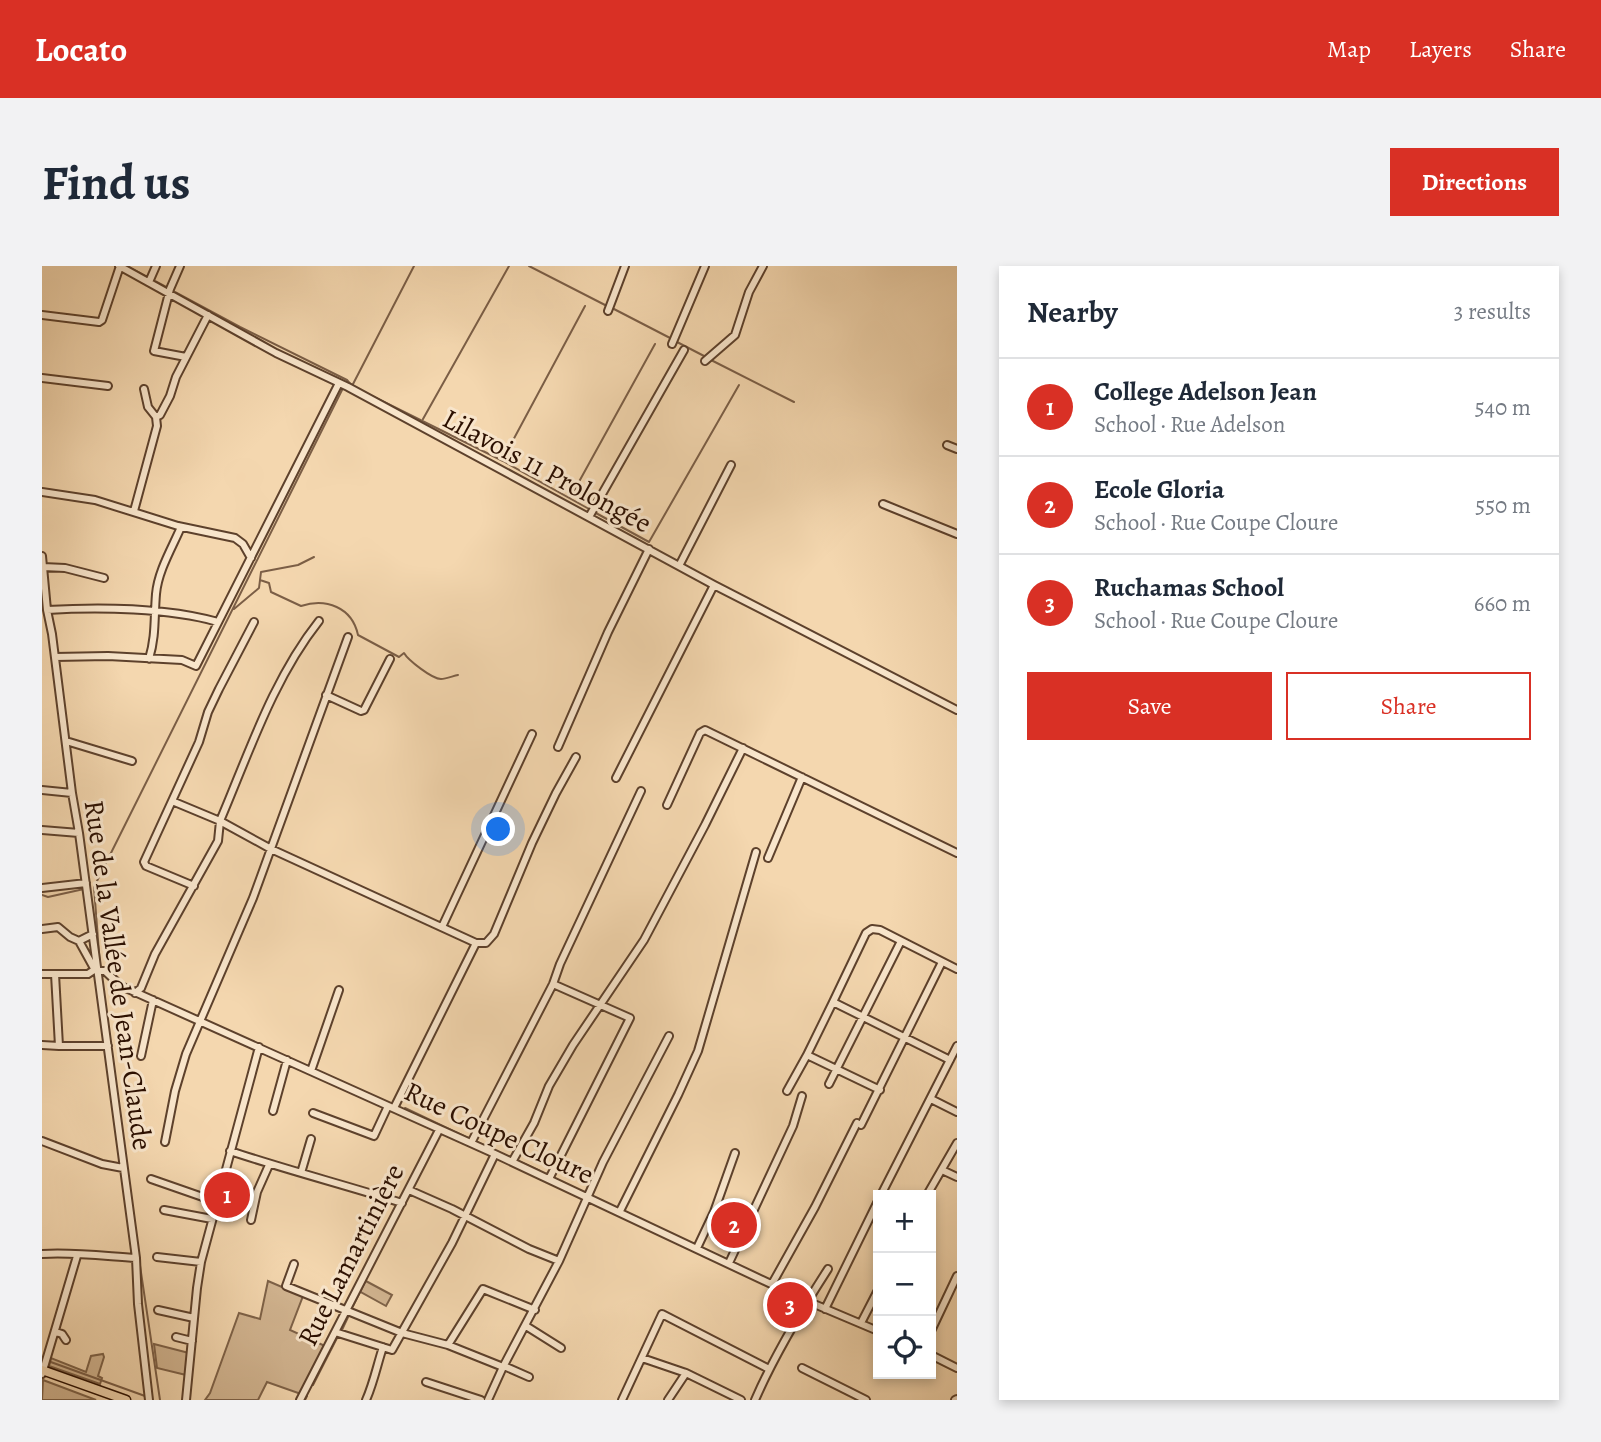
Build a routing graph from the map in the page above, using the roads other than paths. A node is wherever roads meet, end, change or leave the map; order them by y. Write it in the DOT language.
graph roads {
  1 [pos="119,266"];
  2 [pos="156,266"];
  3 [pos="180,266"];
  4 [pos="625,266"];
  5 [pos="705,266"];
  6 [pos="763,266"];
  7 [pos="149,282"];
  8 [pos="169,294"];
  9 [pos="608,311"];
  10 [pos="42,315"];
  11 [pos="208,315"];
  12 [pos="672,344"];
  13 [pos="684,350"];
  14 [pos="186,357"];
  15 [pos="705,361"];
  16 [pos="42,378"];
  17 [pos="339,383"];
  18 [pos="108,386"];
  19 [pos="144,388"];
  20 [pos="156,417"];
  21 [pos="947,445"];
  22 [pos="957,449"];
  23 [pos="731,465"];
  24 [pos="42,492"];
  25 [pos="883,504"];
  26 [pos="134,511"];
  27 [pos="589,517"];
  28 [pos="181,527"];
  29 [pos="957,534"];
  30 [pos="649,549"];
  31 [pos="42,556"];
  32 [pos="251,558"];
  33 [pos="679,566"];
  34 [pos="43,567"];
  35 [pos="104,578"];
  36 [pos="713,585"];
  37 [pos="155,612"];
  38 [pos="46,613"];
  39 [pos="320,621"];
  40 [pos="218,622"];
  41 [pos="254,622"];
  42 [pos="348,637"];
  43 [pos="55,657"];
  44 [pos="149,659"];
  45 [pos="390,659"];
  46 [pos="326,695"];
  47 [pos="957,710"];
  48 [pos="532,734"];
  49 [pos="66,741"];
  50 [pos="558,747"];
  51 [pos="743,748"];
  52 [pos="576,757"];
  53 [pos="132,761"];
  54 [pos="802,777"];
  55 [pos="616,778"];
  56 [pos="42,790"];
  57 [pos="641,791"];
  58 [pos="72,793"];
  59 [pos="172,801"];
  60 [pos="667,805"];
  61 [pos="220,821"];
  62 [pos="42,830"];
  63 [pos="79,833"];
  64 [pos="271,849"];
  65 [pos="757,852"];
  66 [pos="957,853"];
  67 [pos="768,858"];
  68 [pos="86,883"];
  69 [pos="194,886"];
  70 [pos="42,888"];
  71 [pos="442,927"];
  72 [pos="42,929"];
  73 [pos="93,934"];
  74 [pos="79,940"];
  75 [pos="901,941"];
  76 [pos="476,943"];
  77 [pos="942,962"];
  78 [pos="957,969"];
  79 [pos="99,970"];
  80 [pos="42,974"];
  81 [pos="55,974"];
  82 [pos="553,984"];
  83 [pos="339,990"];
  84 [pos="135,993"];
  85 [pos="153,1000"];
  86 [pos="833,1002"];
  87 [pos="599,1006"];
  88 [pos="864,1018"];
  89 [pos="200,1021"];
  90 [pos="668,1036"];
  91 [pos="904,1038"];
  92 [pos="42,1045"];
  93 [pos="59,1046"];
  94 [pos="108,1046"];
  95 [pos="957,1046"];
  96 [pos="259,1047"];
  97 [pos="807,1055"];
  98 [pos="141,1056"];
  99 [pos="287,1060"];
  100 [pos="950,1060"];
  101 [pos="837,1069"];
  102 [pos="311,1071"];
  103 [pos="829,1084"];
  104 [pos="880,1090"];
  105 [pos="787,1091"];
  106 [pos="802,1096"];
  107 [pos="931,1098"];
  108 [pos="391,1107"];
  109 [pos="274,1111"];
  110 [pos="957,1112"];
  111 [pos="313,1113"];
  112 [pos="439,1130"];
  113 [pos="311,1139"];
  114 [pos="42,1140"];
  115 [pos="165,1142"];
  116 [pos="471,1143"];
  117 [pos="957,1143"];
  118 [pos="230,1151"];
  119 [pos="735,1153"];
  120 [pos="495,1154"];
  121 [pos="512,1162"];
  122 [pos="269,1165"];
  123 [pos="123,1168"];
  124 [pos="942,1170"];
  125 [pos="301,1173"];
  126 [pos="957,1177"];
  127 [pos="151,1179"];
  128 [pos="549,1179"];
  129 [pos="884,1190"];
  130 [pos="930,1190"];
  131 [pos="409,1191"];
  132 [pos="588,1198"];
  133 [pos="217,1202"];
  134 [pos="402,1203"];
  135 [pos="164,1210"];
  136 [pos="620,1211"];
  137 [pos="873,1211"];
  138 [pos="465,1217"];
  139 [pos="212,1219"];
  140 [pos="251,1220"];
  141 [pos="698,1248"];
  142 [pos="42,1254"];
  143 [pos="77,1255"];
  144 [pos="157,1257"];
  145 [pos="136,1258"];
  146 [pos="559,1261"];
  147 [pos="201,1262"];
  148 [pos="729,1263"];
  149 [pos="294,1264"];
  150 [pos="828,1269"];
  151 [pos="957,1276"];
  152 [pos="772,1284"];
  153 [pos="873,1300"];
  154 [pos="807,1301"];
  155 [pos="825,1309"];
  156 [pos="158,1310"];
  157 [pos="346,1310"];
  158 [pos="535,1310"];
  159 [pos="194,1318"];
  160 [pos="936,1320"];
  161 [pos="861,1323"];
  162 [pos="526,1326"];
  163 [pos="873,1329"];
  164 [pos="56,1332"];
  165 [pos="338,1333"];
  166 [pos="402,1333"];
  167 [pos="176,1337"];
  168 [pos="66,1340"];
  169 [pos="192,1341"];
  170 [pos="448,1345"];
  171 [pos="383,1347"];
  172 [pos="561,1348"];
  173 [pos="642,1358"];
  174 [pos="936,1358"];
  175 [pos="503,1366"];
  176 [pos="44,1367"];
  177 [pos="769,1368"];
  178 [pos="802,1368"];
  179 [pos="957,1368"];
  180 [pos="686,1373"];
  181 [pos="529,1377"];
  182 [pos="426,1382"];
  183 [pos="149,1398"];
  184 [pos="126,1400"];
  185 [pos="186,1400"];
  186 [pos="300,1400"];
  187 [pos="366,1400"];
  188 [pos="481,1400"];
  189 [pos="488,1400"];
  190 [pos="622,1400"];
  191 [pos="668,1400"];
  192 [pos="741,1400"];
  193 [pos="755,1400"];
  194 [pos="866,1400"];
  1 -- 7 [label="street, Lilavois 11 Prolongée"];
  1 -- 10 [label="street"];
  2 -- 7 [label="street"];
  3 -- 8 [label="street"];
  4 -- 9 [label="street"];
  5 -- 12 [label="street"];
  6 -- 15 [label="street"];
  7 -- 8 [label="street, Lilavois 11 Prolongée"];
  8 -- 11 [label="street, Lilavois 11 Prolongée"];
  8 -- 14 [label="street"];
  11 -- 14 [label="street"];
  11 -- 17 [label="street, Lilavois 11 Prolongée"];
  13 -- 27 [label="street"];
  14 -- 20 [label="street"];
  16 -- 18 [label="street"];
  17 -- 27 [label="street, Lilavois 11 Prolongée"];
  17 -- 32 [label="street"];
  19 -- 20 [label="street"];
  20 -- 26 [label="street"];
  21 -- 22 [label="street"];
  23 -- 33 [label="street"];
  24 -- 26 [label="street"];
  25 -- 29 [label="street"];
  26 -- 28 [label="street"];
  27 -- 30 [label="street, Lilavois 11 Prolongée"];
  28 -- 32 [label="street"];
  28 -- 37 [label="street"];
  30 -- 33 [label="street, Lilavois 11 Prolongée"];
  30 -- 50 [label="street"];
  31 -- 34 [label="street, Rue de la Vallée de Jean-Claude"];
  32 -- 40 [label="street"];
  33 -- 36 [label="street, Lilavois 11 Prolongée"];
  34 -- 35 [label="street"];
  34 -- 38 [label="street, Rue de la Vallée de Jean-Claude"];
  36 -- 47 [label="street, Lilavois 11 Prolongée"];
  36 -- 55 [label="street"];
  37 -- 38 [label="street"];
  37 -- 40 [label="street"];
  37 -- 44 [label="street"];
  38 -- 43 [label="street, Rue de la Vallée de Jean-Claude"];
  39 -- 61 [label="street"];
  40 -- 44 [label="street"];
  41 -- 59 [label="street"];
  42 -- 46 [label="street"];
  43 -- 44 [label="street"];
  43 -- 49 [label="street, Rue de la Vallée de Jean-Claude"];
  45 -- 46 [label="street"];
  46 -- 64 [label="street"];
  48 -- 71 [label="street"];
  49 -- 53 [label="street"];
  49 -- 58 [label="street, Rue de la Vallée de Jean-Claude"];
  51 -- 54 [label="street"];
  51 -- 60 [label="street"];
  51 -- 87 [label="street"];
  52 -- 76 [label="street"];
  54 -- 66 [label="street"];
  54 -- 67 [label="street"];
  56 -- 58 [label="street"];
  57 -- 82 [label="street"];
  58 -- 63 [label="street, Rue de la Vallée de Jean-Claude"];
  59 -- 61 [label="street"];
  59 -- 69 [label="street"];
  61 -- 64 [label="street"];
  61 -- 69 [label="street"];
  62 -- 63 [label="street"];
  63 -- 68 [label="street, Rue de la Vallée de Jean-Claude"];
  64 -- 71 [label="street"];
  64 -- 89 [label="street"];
  65 -- 136 [label="street"];
  68 -- 70 [label="street"];
  68 -- 73 [label="street, Rue de la Vallée de Jean-Claude"];
  69 -- 84 [label="street"];
  71 -- 76 [label="street"];
  72 -- 74 [label="street"];
  73 -- 74 [label="street"];
  73 -- 79 [label="street, Rue de la Vallée de Jean-Claude"];
  74 -- 79 [label="street"];
  75 -- 77 [label="street"];
  75 -- 86 [label="street"];
  75 -- 88 [label="street"];
  76 -- 108 [label="street"];
  77 -- 78 [label="street"];
  77 -- 91 [label="street"];
  79 -- 81 [label="street"];
  79 -- 84 [label="street, Rue Coupe Cloure"];
  79 -- 94 [label="street, Rue de la Vallée de Jean-Claude"];
  80 -- 81 [label="street"];
  81 -- 93 [label="street"];
  82 -- 87 [label="street"];
  82 -- 116 [label="street"];
  83 -- 102 [label="street"];
  84 -- 85 [label="street, Rue Coupe Cloure"];
  85 -- 89 [label="street, Rue Coupe Cloure"];
  85 -- 98 [label="street"];
  86 -- 88 [label="street"];
  86 -- 97 [label="street"];
  87 -- 121 [label="street"];
  87 -- 128 [label="street"];
  88 -- 91 [label="street"];
  88 -- 101 [label="street"];
  89 -- 96 [label="street, Rue Coupe Cloure"];
  89 -- 115 [label="street"];
  90 -- 132 [label="street"];
  91 -- 100 [label="street"];
  91 -- 104 [label="street"];
  92 -- 93 [label="street"];
  93 -- 94 [label="street"];
  94 -- 123 [label="street, Rue de la Vallée de Jean-Claude"];
  95 -- 100 [label="street"];
  96 -- 99 [label="street, Rue Coupe Cloure"];
  96 -- 118 [label="street"];
  97 -- 101 [label="street"];
  97 -- 105 [label="street"];
  99 -- 102 [label="street, Rue Coupe Cloure"];
  99 -- 109 [label="street"];
  100 -- 107 [label="street"];
  101 -- 103 [label="street"];
  101 -- 104 [label="street"];
  102 -- 108 [label="street, Rue Coupe Cloure"];
  104 -- 152 [label="street"];
  106 -- 148 [label="street"];
  107 -- 110 [label="street"];
  107 -- 129 [label="street"];
  108 -- 111 [label="street"];
  108 -- 112 [label="street, Rue Coupe Cloure"];
  112 -- 116 [label="street, Rue Coupe Cloure"];
  112 -- 131 [label="street, Rue Lamartinière"];
  113 -- 125 [label="street"];
  114 -- 123 [label="street"];
  116 -- 120 [label="street, Rue Coupe Cloure"];
  117 -- 124 [label="street"];
  118 -- 122 [label="street"];
  118 -- 133 [label="street"];
  119 -- 141 [label="street"];
  120 -- 121 [label="street, Rue Coupe Cloure"];
  120 -- 138 [label="street"];
  121 -- 128 [label="street, Rue Coupe Cloure"];
  122 -- 125 [label="street"];
  122 -- 140 [label="street"];
  123 -- 145 [label="street, Rue de la Vallée de Jean-Claude"];
  124 -- 126 [label="street"];
  124 -- 130 [label="street"];
  125 -- 134 [label="street"];
  127 -- 133 [label="street"];
  128 -- 132 [label="street, Rue Coupe Cloure"];
  131 -- 134 [label="street, Rue Lamartinière"];
  131 -- 138 [label="street"];
  132 -- 136 [label="street, Rue Coupe Cloure"];
  132 -- 146 [label="street"];
  133 -- 139 [label="street"];
  134 -- 157 [label="street, Rue Lamartinière"];
  135 -- 139 [label="street"];
  136 -- 141 [label="street, Rue Coupe Cloure"];
  137 -- 155 [label="street"];
  138 -- 146 [label="street"];
  138 -- 166 [label="street"];
  139 -- 147 [label="street"];
  141 -- 148 [label="street, Rue Coupe Cloure"];
  142 -- 143 [label="street"];
  143 -- 145 [label="street"];
  143 -- 164 [label="street"];
  144 -- 147 [label="street"];
  145 -- 183 [label="street, Rue de la Vallée de Jean-Claude"];
  146 -- 158 [label="street"];
  147 -- 159 [label="street"];
  148 -- 152 [label="street, Rue Coupe Cloure"];
  149 -- 157 [label="street"];
  150 -- 154 [label="street"];
  151 -- 160 [label="street"];
  152 -- 154 [label="street, Rue Coupe Cloure"];
  153 -- 161 [label="street"];
  154 -- 155 [label="street, Rue Coupe Cloure"];
  154 -- 177 [label="street"];
  155 -- 161 [label="street, Rue Coupe Cloure"];
  156 -- 159 [label="street"];
  157 -- 165 [label="street, Rue Lamartinière"];
  157 -- 166 [label="street"];
  158 -- 162 [label="street"];
  158 -- 170 [label="street"];
  159 -- 169 [label="street"];
  161 -- 163 [label="street, Rue Coupe Cloure"];
  162 -- 172 [label="street"];
  162 -- 175 [label="street"];
  164 -- 168 [label="street"];
  164 -- 176 [label="street"];
  165 -- 171 [label="street"];
  165 -- 186 [label="street, Rue Lamartinière"];
  166 -- 170 [label="street"];
  166 -- 171 [label="street"];
  167 -- 169 [label="street"];
  169 -- 185 [label="street"];
  170 -- 175 [label="street"];
  171 -- 187 [label="street"];
  173 -- 177 [label="street"];
  173 -- 180 [label="street"];
  173 -- 190 [label="street"];
  174 -- 179 [label="street"];
  175 -- 181 [label="street"];
  175 -- 189 [label="street"];
  176 -- 184 [label="main road"];
  177 -- 193 [label="street"];
  178 -- 194 [label="street"];
  180 -- 191 [label="street"];
  180 -- 192 [label="street"];
  182 -- 188 [label="street"];
}
